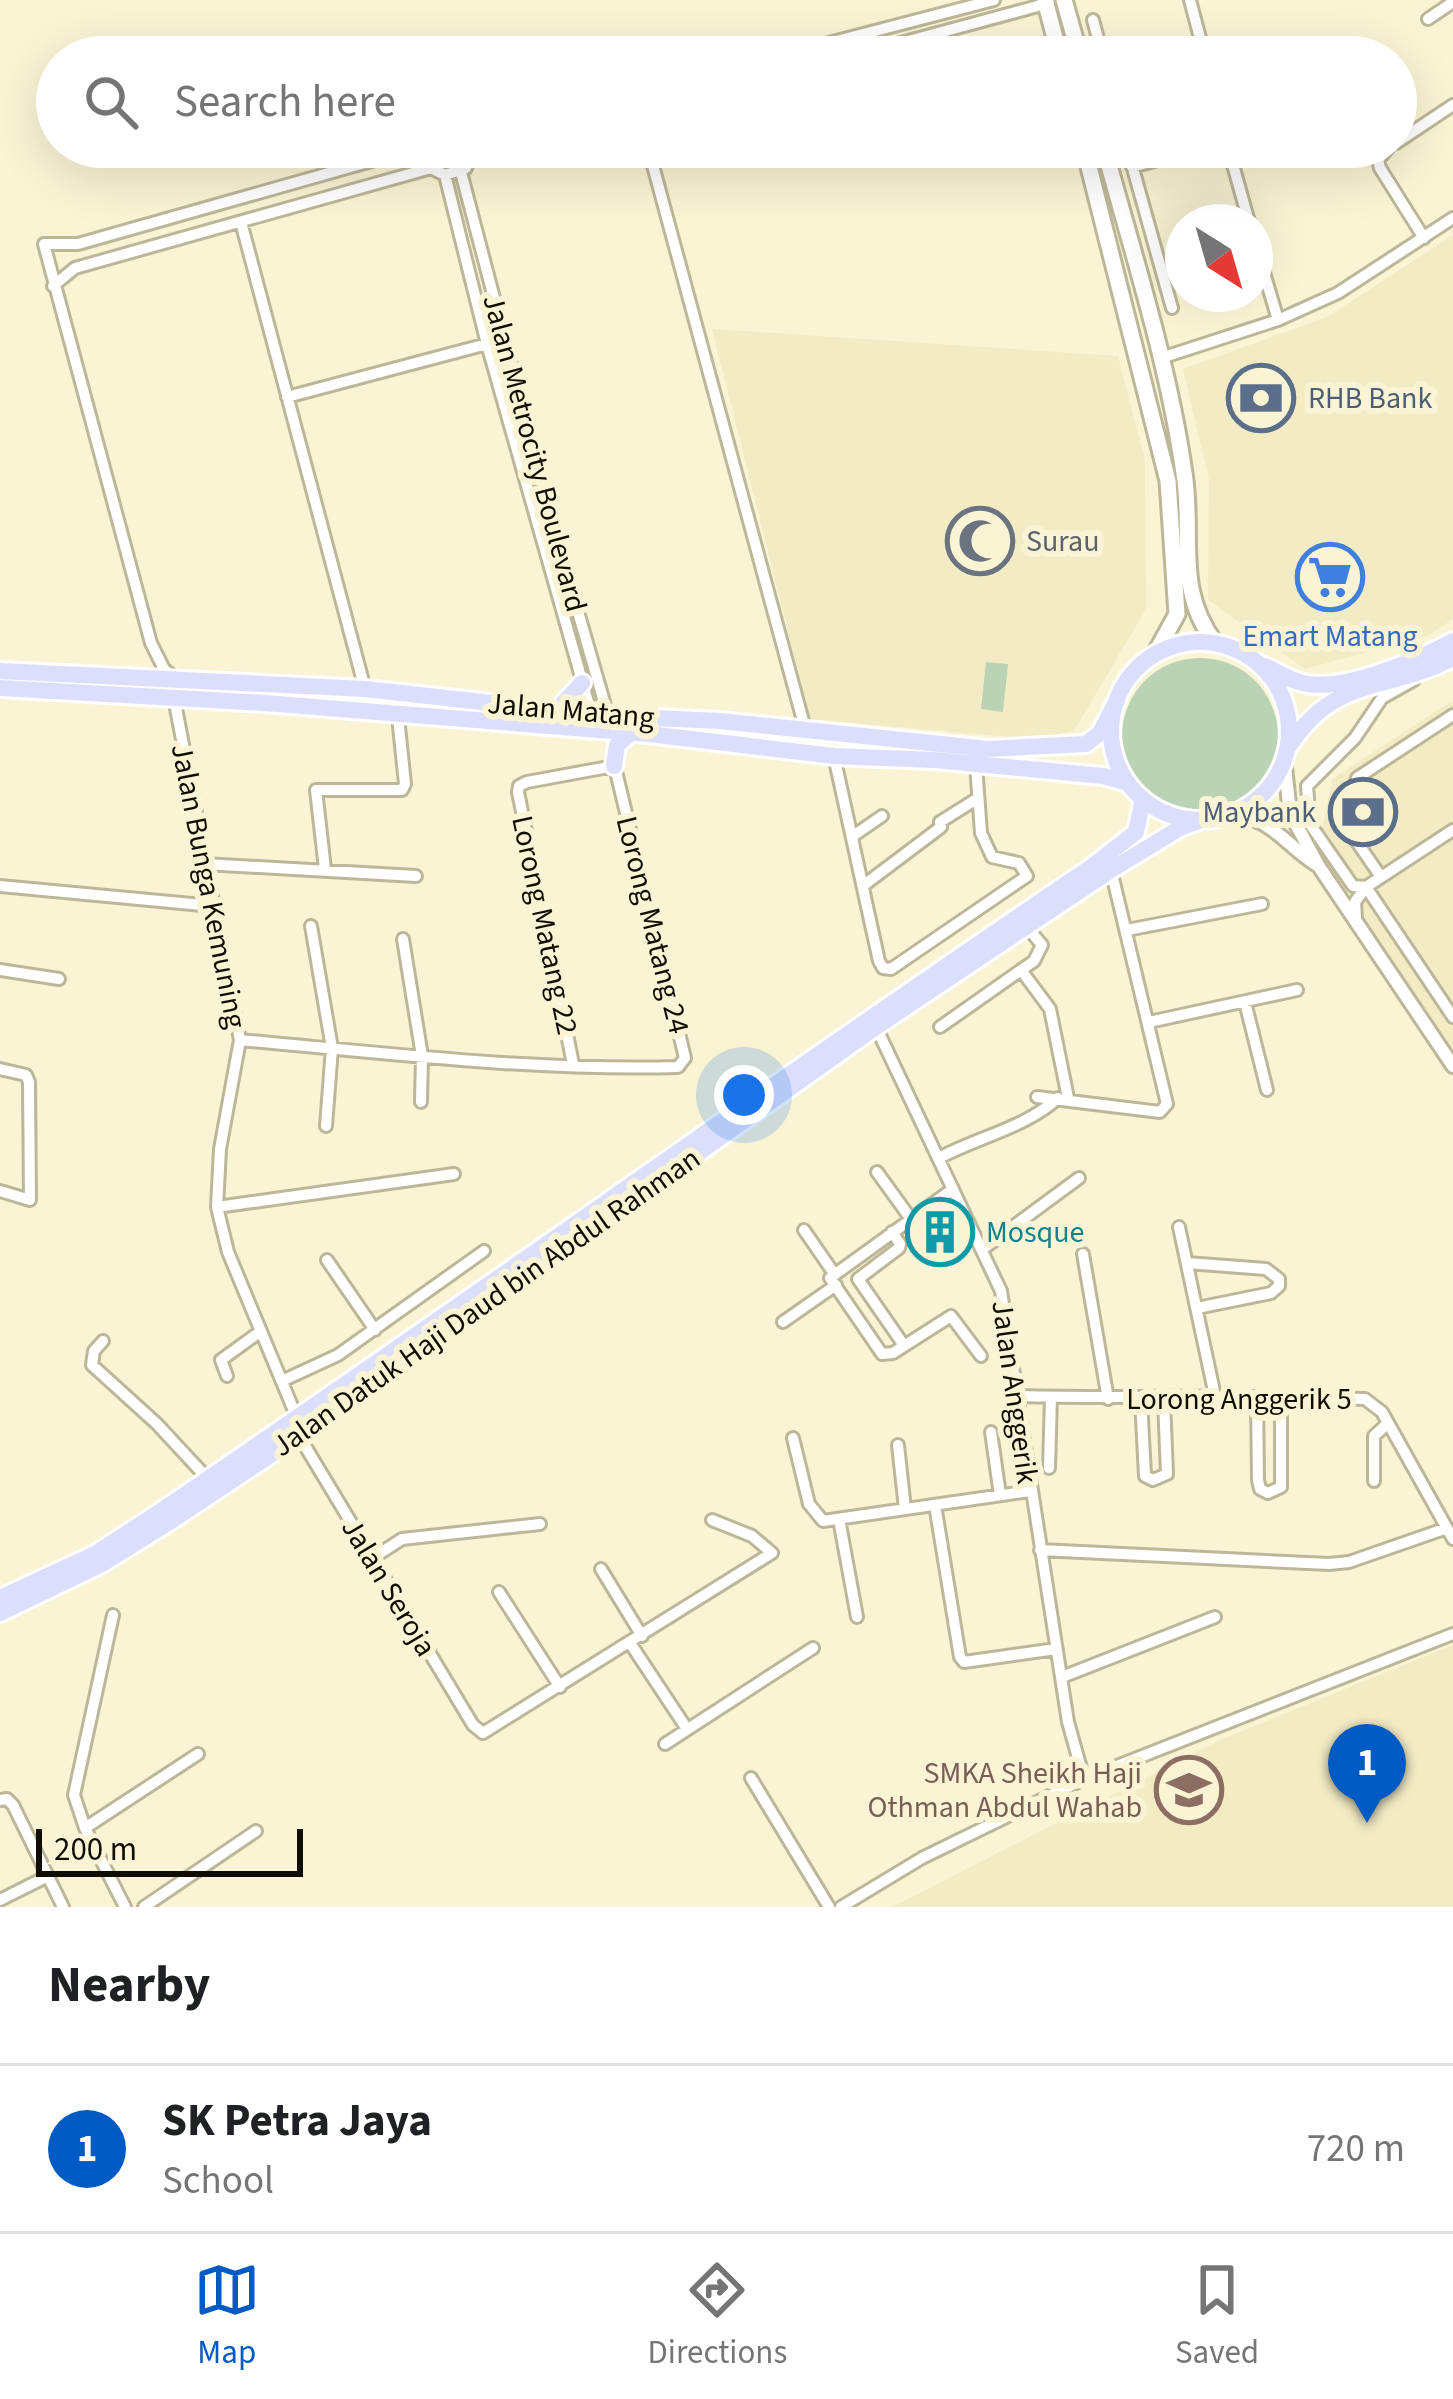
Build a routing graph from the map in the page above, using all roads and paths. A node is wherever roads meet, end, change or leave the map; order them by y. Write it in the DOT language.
graph roads {
  1 [pos="994,0"];
  2 [pos="1190,0"];
  3 [pos="1053,1"];
  4 [pos="1453,2"];
  5 [pos="953,10"];
  6 [pos="1428,19"];
  7 [pos="1093,20"];
  8 [pos="957,27"];
  9 [pos="855,36"];
  10 [pos="924,36"];
  11 [pos="1057,36"];
  12 [pos="1070,36"];
  13 [pos="1097,36"];
  14 [pos="1199,36"];
  15 [pos="1453,105"];
  16 [pos="1417,129"];
  17 [pos="345,168"];
  18 [pos="431,168"];
  19 [pos="463,168"];
  20 [pos="654,168"];
  21 [pos="1089,168"];
  22 [pos="1110,168"];
  23 [pos="1132,168"];
  24 [pos="1234,168"];
  25 [pos="1380,168"];
  26 [pos="461,172"];
  27 [pos="445,176"];
  28 [pos="255,192"];
  29 [pos="1245,204"];
  30 [pos="306,205"];
  31 [pos="262,217"];
  32 [pos="1453,218"];
  33 [pos="310,220"];
  34 [pos="241,222"];
  35 [pos="1424,238"];
  36 [pos="1165,283"];
  37 [pos="52,286"];
  38 [pos="1273,303"];
  39 [pos="1278,320"];
  40 [pos="487,344"];
  41 [pos="1161,358"];
  42 [pos="287,398"];
  43 [pos="571,588"];
  44 [pos="555,592"];
  45 [pos="151,643"];
  46 [pos="1215,643"];
  47 [pos="1156,654"];
  48 [pos="1450,655"];
  49 [pos="1258,663"];
  50 [pos="0,671"];
  51 [pos="134,680"];
  52 [pos="582,683"];
  53 [pos="0,688"];
  54 [pos="365,689"];
  55 [pos="177,690"];
  56 [pos="1117,700"];
  57 [pos="556,711"];
  58 [pos="1453,715"];
  59 [pos="398,717"];
  60 [pos="603,725"];
  61 [pos="806,732"];
  62 [pos="631,734"];
  63 [pos="1285,755"];
  64 [pos="834,756"];
  65 [pos="976,765"];
  66 [pos="614,766"];
  67 [pos="1128,783"];
  68 [pos="975,800"];
  69 [pos="1143,800"];
  70 [pos="882,816"];
  71 [pos="1226,816"];
  72 [pos="1204,819"];
  73 [pos="1453,830"];
  74 [pos="853,836"];
  75 [pos="204,864"];
  76 [pos="1318,865"];
  77 [pos="326,869"];
  78 [pos="1111,870"];
  79 [pos="416,876"];
  80 [pos="1381,877"];
  81 [pos="864,885"];
  82 [pos="0,886"];
  83 [pos="1366,887"];
  84 [pos="1262,904"];
  85 [pos="213,906"];
  86 [pos="1356,918"];
  87 [pos="311,926"];
  88 [pos="1027,926"];
  89 [pos="1127,930"];
  90 [pos="403,939"];
  91 [pos="0,970"];
  92 [pos="1021,970"];
  93 [pos="59,979"];
  94 [pos="1297,990"];
  95 [pos="1245,1002"];
  96 [pos="1453,1017"];
  97 [pos="1149,1022"];
  98 [pos="876,1027"];
  99 [pos="940,1027"];
  100 [pos="240,1040"];
  101 [pos="332,1048"];
  102 [pos="1447,1049"];
  103 [pos="422,1056"];
  104 [pos="573,1064"];
  105 [pos="1453,1066"];
  106 [pos="0,1069"];
  107 [pos="1267,1090"];
  108 [pos="1037,1097"];
  109 [pos="1063,1098"];
  110 [pos="422,1102"];
  111 [pos="326,1126"];
  112 [pos="939,1158"];
  113 [pos="877,1172"];
  114 [pos="454,1174"];
  115 [pos="1079,1178"];
  116 [pos="953,1189"];
  117 [pos="0,1191"];
  118 [pos="217,1207"];
  119 [pos="911,1219"];
  120 [pos="1179,1227"];
  121 [pos="804,1230"];
  122 [pos="892,1232"];
  123 [pos="984,1248"];
  124 [pos="484,1251"];
  125 [pos="1083,1254"];
  126 [pos="327,1260"];
  127 [pos="1187,1263"];
  128 [pos="835,1278"];
  129 [pos="1197,1308"];
  130 [pos="783,1322"];
  131 [pos="375,1330"];
  132 [pos="261,1331"];
  133 [pos="104,1341"];
  134 [pos="903,1344"];
  135 [pos="981,1356"];
  136 [pos="227,1376"];
  137 [pos="284,1380"];
  138 [pos="1018,1396"];
  139 [pos="1051,1396"];
  140 [pos="1215,1396"];
  141 [pos="1281,1396"];
  142 [pos="1257,1397"];
  143 [pos="1108,1399"];
  144 [pos="1141,1399"];
  145 [pos="1164,1400"];
  146 [pos="1388,1423"];
  147 [pos="298,1427"];
  148 [pos="991,1432"];
  149 [pos="793,1438"];
  150 [pos="898,1445"];
  151 [pos="1049,1468"];
  152 [pos="208,1479"];
  153 [pos="1374,1481"];
  154 [pos="1030,1490"];
  155 [pos="1000,1495"];
  156 [pos="935,1505"];
  157 [pos="905,1509"];
  158 [pos="839,1519"];
  159 [pos="712,1520"];
  160 [pos="540,1524"];
  161 [pos="1450,1533"];
  162 [pos="1040,1550"];
  163 [pos="371,1559"];
  164 [pos="601,1569"];
  165 [pos="500,1592"];
  166 [pos="0,1598"];
  167 [pos="0,1613"];
  168 [pos="113,1615"];
  169 [pos="856,1617"];
  170 [pos="1215,1617"];
  171 [pos="1453,1634"];
  172 [pos="636,1639"];
  173 [pos="813,1648"];
  174 [pos="1056,1649"];
  175 [pos="1062,1677"];
  176 [pos="560,1688"];
  177 [pos="687,1729"];
  178 [pos="664,1744"];
  179 [pos="198,1754"];
  180 [pos="751,1778"];
  181 [pos="1084,1779"];
  182 [pos="3,1799"];
  183 [pos="85,1828"];
  184 [pos="256,1831"];
  185 [pos="48,1876"];
  186 [pos="0,1900"];
  187 [pos="63,1907"];
  188 [pos="124,1907"];
  189 [pos="144,1907"];
  190 [pos="830,1907"];
  191 [pos="841,1907"];
  1 -- 5 [label="street"];
  2 -- 14 [label="street"];
  3 -- 8 [label="street"];
  3 -- 11 [label="main road"];
  3 -- 12 [label="main road"];
  4 -- 6 [label="street"];
  5 -- 8 [label="street"];
  5 -- 9 [label="street"];
  7 -- 13 [label="street"];
  8 -- 10 [label="street"];
  15 -- 16 [label="street"];
  17 -- 28 [label="street"];
  18 -- 27 [label="street"];
  18 -- 30 [label="street"];
  19 -- 26 [label="street"];
  20 -- 61 [label="street"];
  21 -- 47 [label="main road"];
  22 -- 41 [label="main road"];
  23 -- 36 [label="street"];
  24 -- 29 [label="street"];
  25 -- 35 [label="street"];
  26 -- 27 [label="street"];
  26 -- 43 [label="street, Jalan Metrocity Boulevard"];
  27 -- 40 [label="street, Jalan Metrocity Boulevard"];
  28 -- 31 [label="street"];
  28 -- 37 [label="street"];
  30 -- 31 [label="street"];
  30 -- 33 [label="street"];
  31 -- 34 [label="street"];
  32 -- 35 [label="street"];
  34 -- 37 [label="street"];
  34 -- 42 [label="street"];
  35 -- 39 [label="street"];
  37 -- 45 [label="street"];
  38 -- 39 [label="street"];
  39 -- 41 [label="street"];
  40 -- 42 [label="street"];
  40 -- 44 [label="street, Jalan Metrocity Boulevard"];
  41 -- 46 [label="main road"];
  42 -- 54 [label="street"];
  43 -- 44 [label="street"];
  43 -- 60 [label="street, Jalan Metrocity Boulevard"];
  44 -- 52 [label="street, Jalan Metrocity Boulevard"];
  45 -- 51 [label="street"];
  45 -- 55 [label="street"];
  46 -- 47 [label="main road"];
  46 -- 49 [label="main road"];
  47 -- 56 [label="main road"];
  48 -- 49 [label="main road"];
  48 -- 63 [label="main road"];
  48 -- 83 [label="street"];
  49 -- 63 [label="main road"];
  50 -- 51 [label="main road, Jalan Matang"];
  51 -- 55 [label="main road, Jalan Matang"];
  52 -- 57 [label="main road"];
  52 -- 60 [label="street, Jalan Metrocity Boulevard"];
  53 -- 55 [label="main road, Jalan Matang"];
  54 -- 55 [label="main road, Jalan Matang"];
  54 -- 57 [label="main road, Jalan Matang"];
  55 -- 59 [label="main road, Jalan Matang"];
  55 -- 75 [label="street, Jalan Bunga Kemuning"];
  56 -- 61 [label="main road, Jalan Matang"];
  56 -- 67 [label="main road"];
  57 -- 60 [label="main road, Jalan Matang"];
  58 -- 80 [label="street"];
  59 -- 60 [label="main road, Jalan Matang"];
  59 -- 77 [label="street"];
  60 -- 61 [label="main road, Jalan Matang"];
  60 -- 62 [label="main road, Jalan Matang"];
  60 -- 66 [label="street, Lorong Matang 24"];
  62 -- 64 [label="main road, Jalan Matang"];
  62 -- 66 [label="main road"];
  63 -- 71 [label="main road"];
  63 -- 76 [label="street"];
  64 -- 65 [label="main road, Jalan Matang"];
  64 -- 74 [label="street"];
  65 -- 67 [label="main road, Jalan Matang"];
  65 -- 68 [label="street"];
  66 -- 104 [label="street, Lorong Matang 22"];
  66 -- 104 [label="street, Lorong Matang 24"];
  67 -- 69 [label="main road"];
  68 -- 81 [label="street"];
  68 -- 81 [label="street"];
  69 -- 72 [label="main road"];
  69 -- 147 [label="main road, Jalan Datuk Haji Daud bin Abdul Rahman"];
  70 -- 74 [label="street"];
  71 -- 72 [label="main road"];
  71 -- 76 [label="street"];
  72 -- 78 [label="main road, Jalan Datuk Haji Daud bin Abdul Rahman"];
  73 -- 80 [label="street"];
  74 -- 81 [label="street"];
  75 -- 77 [label="street"];
  75 -- 85 [label="street, Jalan Bunga Kemuning"];
  76 -- 86 [label="street"];
  77 -- 79 [label="street"];
  78 -- 88 [label="main road, Jalan Datuk Haji Daud bin Abdul Rahman"];
  78 -- 89 [label="street"];
  80 -- 83 [label="street"];
  82 -- 85 [label="street"];
  83 -- 86 [label="street"];
  83 -- 96 [label="street"];
  84 -- 89 [label="street"];
  85 -- 100 [label="street, Jalan Bunga Kemuning"];
  86 -- 102 [label="street"];
  87 -- 101 [label="street"];
  88 -- 92 [label="street"];
  88 -- 98 [label="main road, Jalan Datuk Haji Daud bin Abdul Rahman"];
  89 -- 97 [label="street"];
  90 -- 103 [label="street"];
  91 -- 93 [label="street"];
  92 -- 99 [label="street"];
  92 -- 109 [label="street"];
  94 -- 95 [label="street"];
  95 -- 97 [label="street"];
  95 -- 107 [label="street"];
  97 -- 109 [label="street"];
  98 -- 112 [label="street, Jalan Anggerik"];
  98 -- 147 [label="main road, Jalan Datuk Haji Daud bin Abdul Rahman"];
  100 -- 101 [label="street"];
  100 -- 118 [label="street, Jalan Bunga Kemuning"];
  101 -- 103 [label="street"];
  101 -- 111 [label="street"];
  102 -- 105 [label="street"];
  103 -- 104 [label="street"];
  103 -- 110 [label="street"];
  106 -- 117 [label="street"];
  108 -- 109 [label="street"];
  109 -- 112 [label="street"];
  112 -- 116 [label="street, Jalan Anggerik"];
  113 -- 119 [label="street"];
  114 -- 118 [label="street"];
  115 -- 123 [label="street"];
  116 -- 119 [label="street"];
  116 -- 123 [label="street, Jalan Anggerik"];
  118 -- 132 [label="street, Jalan Bunga Kemuning"];
  119 -- 122 [label="street"];
  120 -- 127 [label="street"];
  121 -- 128 [label="street"];
  122 -- 128 [label="street"];
  122 -- 134 [label="street"];
  123 -- 138 [label="street, Jalan Anggerik"];
  124 -- 131 [label="street"];
  125 -- 143 [label="street"];
  126 -- 131 [label="street"];
  127 -- 129 [label="street"];
  127 -- 129 [label="street"];
  128 -- 130 [label="street"];
  128 -- 134 [label="street"];
  129 -- 140 [label="street"];
  131 -- 137 [label="street"];
  132 -- 136 [label="street"];
  132 -- 137 [label="street, Jalan Bunga Kemuning"];
  133 -- 152 [label="street"];
  134 -- 135 [label="street"];
  137 -- 147 [label="street, Jalan Bunga Kemuning"];
  138 -- 139 [label="street, Lorong Anggerik 5"];
  138 -- 154 [label="street, Jalan Anggerik"];
  139 -- 143 [label="street, Lorong Anggerik 5"];
  139 -- 151 [label="street"];
  140 -- 142 [label="street, Lorong Anggerik 5"];
  140 -- 145 [label="street, Lorong Anggerik 5"];
  141 -- 142 [label="street, Lorong Anggerik 5"];
  141 -- 142 [label="street"];
  141 -- 146 [label="street, Lorong Anggerik 5"];
  143 -- 144 [label="street, Lorong Anggerik 5"];
  144 -- 145 [label="street, Lorong Anggerik 5"];
  144 -- 145 [label="street"];
  146 -- 153 [label="street"];
  146 -- 161 [label="street, Lorong Anggerik 5"];
  147 -- 152 [label="main road, Jalan Datuk Haji Daud bin Abdul Rahman"];
  147 -- 163 [label="street, Jalan Seroja"];
  147 -- 167 [label="main road, Jalan Datuk Haji Daud bin Abdul Rahman"];
  148 -- 155 [label="street"];
  149 -- 158 [label="street"];
  150 -- 157 [label="street"];
  152 -- 166 [label="main road, Jalan Datuk Haji Daud bin Abdul Rahman"];
  154 -- 155 [label="street"];
  154 -- 162 [label="street, Jalan Anggerik"];
  155 -- 156 [label="street"];
  156 -- 157 [label="street"];
  156 -- 174 [label="street"];
  157 -- 158 [label="street"];
  158 -- 169 [label="street"];
  159 -- 172 [label="street"];
  160 -- 163 [label="street"];
  161 -- 162 [label="street"];
  162 -- 174 [label="street, Jalan Anggerik"];
  163 -- 176 [label="street, Jalan Seroja"];
  164 -- 172 [label="street"];
  165 -- 176 [label="street"];
  168 -- 183 [label="street"];
  170 -- 175 [label="street"];
  171 -- 181 [label="street"];
  172 -- 176 [label="street"];
  172 -- 177 [label="street"];
  173 -- 177 [label="street"];
  174 -- 175 [label="street, Jalan Anggerik"];
  175 -- 181 [label="street, Jalan Anggerik"];
  177 -- 178 [label="street"];
  179 -- 183 [label="street"];
  180 -- 190 [label="street"];
  181 -- 191 [label="street"];
  182 -- 185 [label="street"];
  183 -- 188 [label="street"];
  184 -- 189 [label="street"];
  185 -- 186 [label="street"];
  185 -- 187 [label="street"];
}
